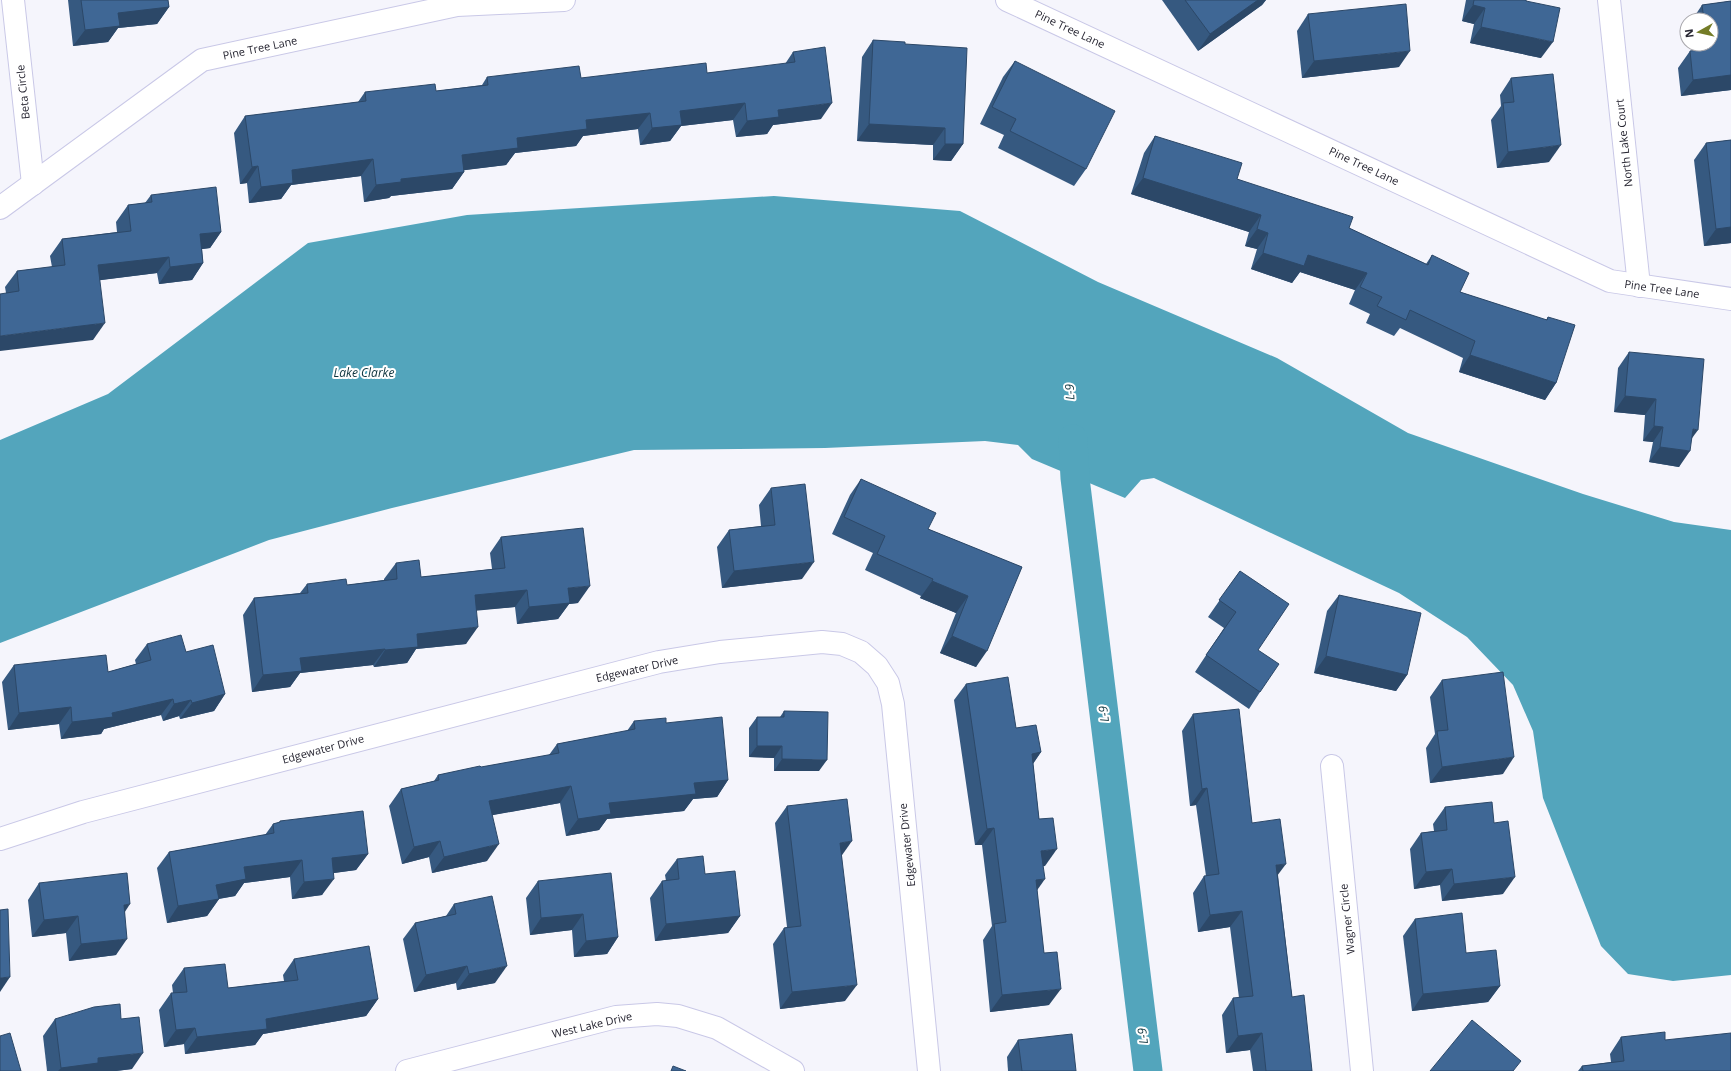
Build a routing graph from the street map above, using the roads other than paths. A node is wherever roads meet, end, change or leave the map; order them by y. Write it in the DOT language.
graph roads {
  1 [pos="13,0"];
  2 [pos="564,0"];
  3 [pos="1007,0"];
  4 [pos="1609,0"];
  5 [pos="519,1"];
  6 [pos="33,184"];
  7 [pos="0,208"];
  8 [pos="1639,286"];
  9 [pos="1731,299"];
  10 [pos="1332,766"];
  11 [pos="0,839"];
  12 [pos="406,1071"];
  13 [pos="793,1071"];
  14 [pos="929,1071"];
  15 [pos="1362,1071"];
  1 -- 6 [label="street, Beta Circle"];
  2 -- 5 [label="street, Pine Tree Lane"];
  3 -- 8 [label="street, Pine Tree Lane"];
  4 -- 8 [label="street, North Lake Court"];
  5 -- 6 [label="street, Pine Tree Lane"];
  6 -- 7 [label="street, Pine Tree Lane"];
  8 -- 9 [label="street, Pine Tree Lane"];
  10 -- 15 [label="street, Wagner Circle"];
  11 -- 14 [label="street, Edgewater Drive"];
  12 -- 13 [label="street, West Lake Drive"];
}
